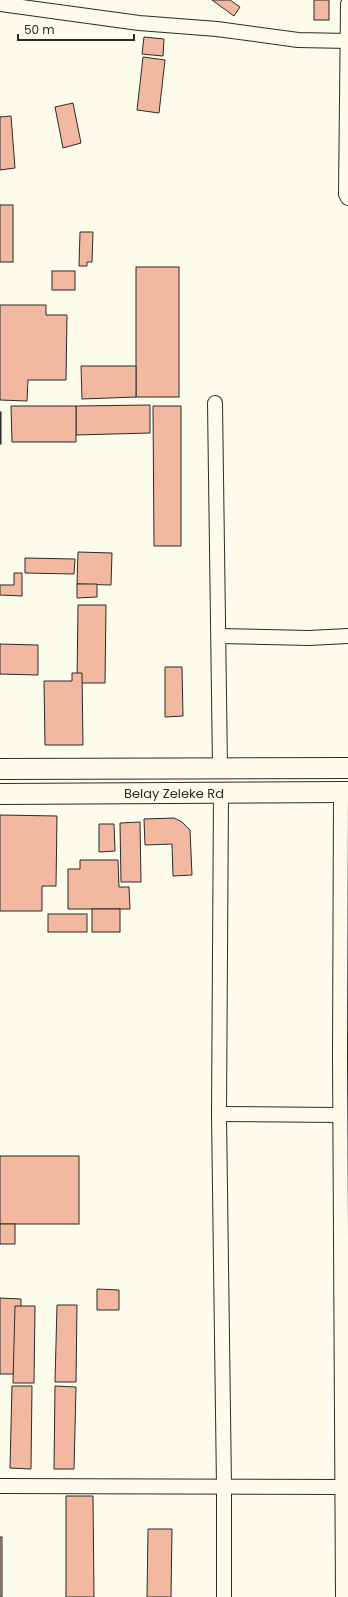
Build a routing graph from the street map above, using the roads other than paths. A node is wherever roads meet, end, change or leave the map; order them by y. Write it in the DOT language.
graph roads {
  1 [pos="0,4"];
  2 [pos="348,4"];
  3 [pos="347,41"];
  4 [pos="348,198"];
  5 [pos="215,403"];
  6 [pos="219,636"];
  7 [pos="348,636"];
  8 [pos="220,768"];
  9 [pos="348,768"];
  10 [pos="0,769"];
  11 [pos="345,792"];
  12 [pos="221,793"];
  13 [pos="0,794"];
  14 [pos="344,939"];
  15 [pos="344,1057"];
  16 [pos="219,1114"];
  17 [pos="340,1115"];
  18 [pos="344,1175"];
  19 [pos="345,1291"];
  20 [pos="0,1486"];
  21 [pos="224,1487"];
  22 [pos="345,1487"];
  23 [pos="224,1597"];
  24 [pos="343,1597"];
  1 -- 3 [label="street"];
  2 -- 3 [label="street"];
  3 -- 4 [label="street"];
  5 -- 6 [label="street"];
  6 -- 7 [label="street"];
  6 -- 8 [label="street"];
  8 -- 9 [label="street, Belay Zeleke Rd"];
  8 -- 10 [label="street, Belay Zeleke Rd"];
  8 -- 12 [label="street"];
  11 -- 12 [label="street, Belay Zeleke Rd"];
  11 -- 14 [label="street"];
  12 -- 13 [label="street, Belay Zeleke Rd"];
  12 -- 16 [label="street"];
  14 -- 15 [label="street"];
  15 -- 17 [label="street"];
  16 -- 17 [label="street"];
  16 -- 21 [label="street"];
  17 -- 18 [label="street"];
  18 -- 19 [label="street"];
  19 -- 22 [label="street"];
  20 -- 21 [label="street"];
  21 -- 22 [label="street"];
  21 -- 23 [label="street"];
  22 -- 24 [label="street"];
}
